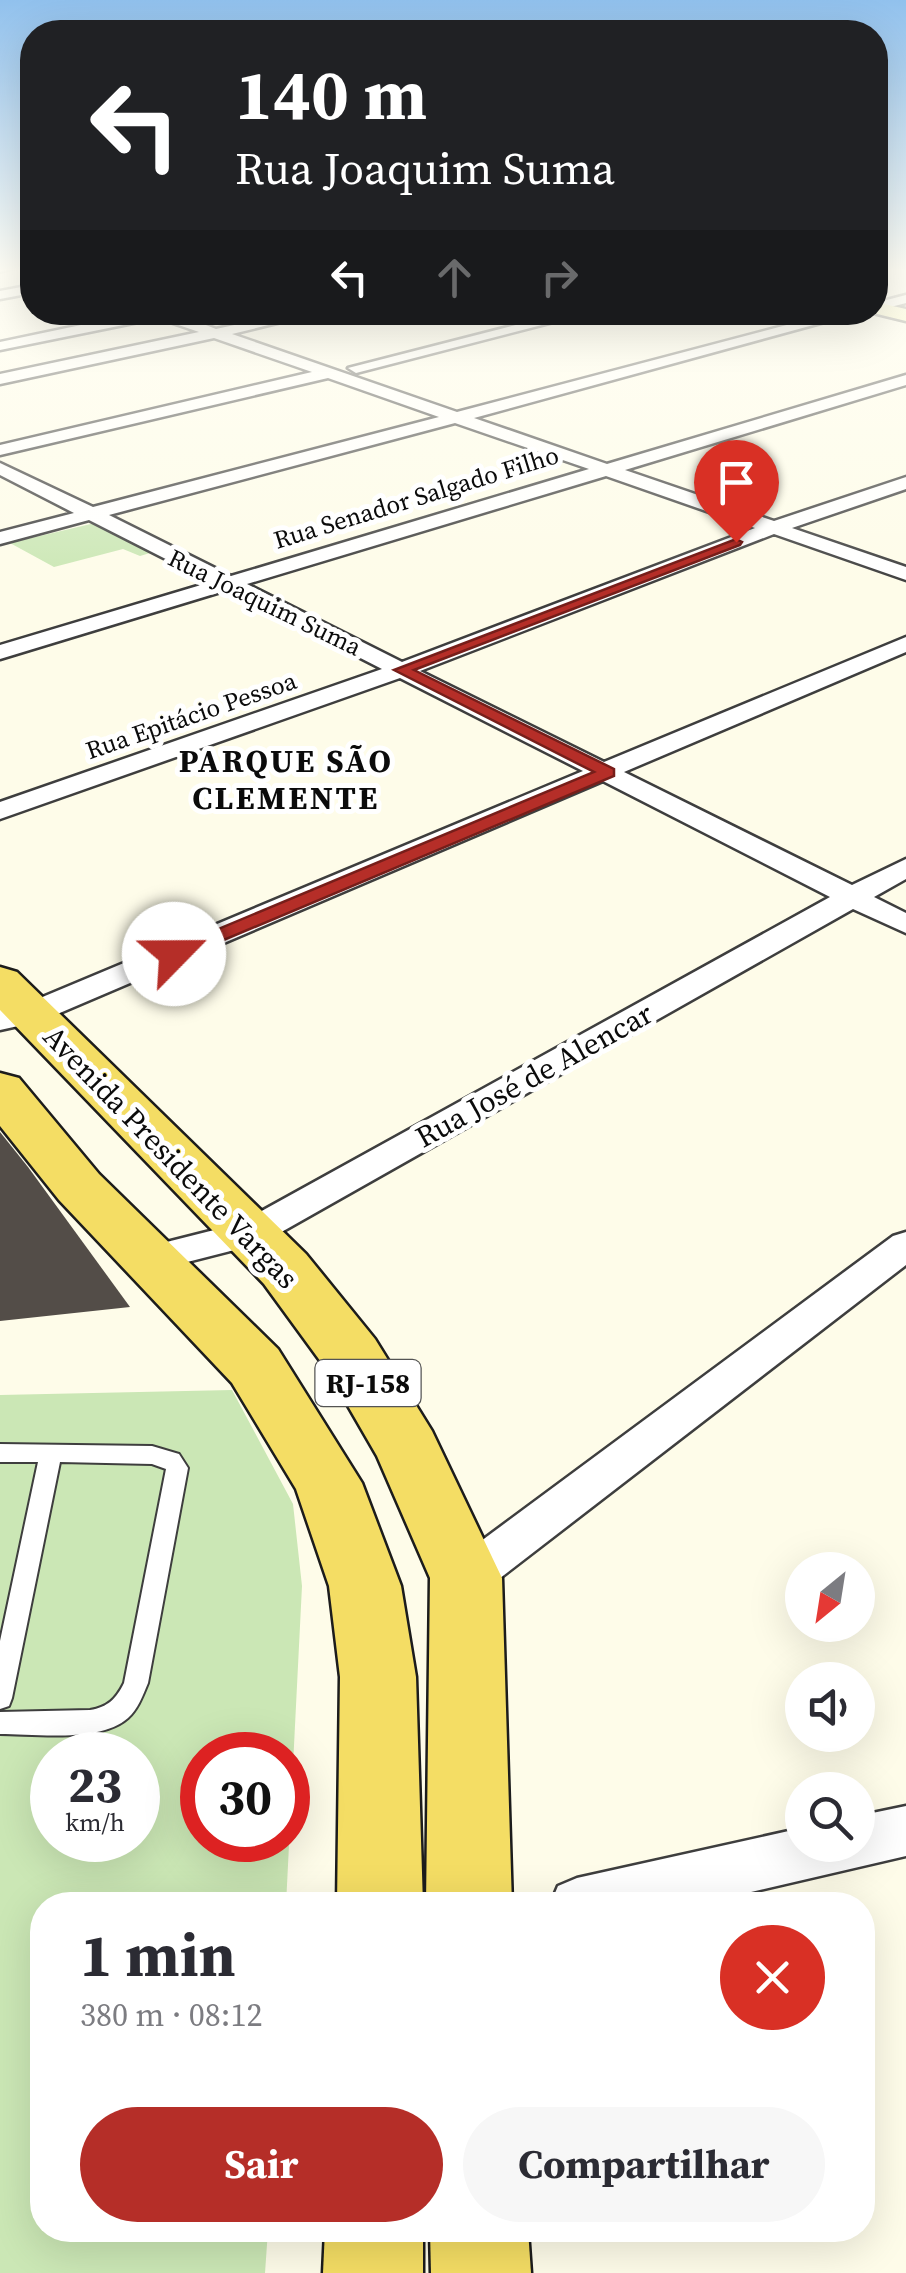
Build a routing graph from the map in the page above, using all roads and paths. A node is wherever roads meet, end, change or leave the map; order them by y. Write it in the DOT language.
graph roads {
  1 [pos="324,374"];
  2 [pos="332,374"];
  3 [pos="375,374"];
  4 [pos="620,374"];
  5 [pos="906,380"];
  6 [pos="484,410"];
  7 [pos="458,418"];
  8 [pos="0,450"];
  9 [pos="631,462"];
  10 [pos="0,468"];
  11 [pos="605,468"];
  12 [pos="906,483"];
  13 [pos="90,514"];
  14 [pos="798,519"];
  15 [pos="773,528"];
  16 [pos="0,538"];
  17 [pos="906,556"];
  18 [pos="906,574"];
  19 [pos="224,584"];
  20 [pos="906,644"];
  21 [pos="0,652"];
  22 [pos="401,670"];
  23 [pos="608,773"];
  24 [pos="0,811"];
  25 [pos="906,868"];
  26 [pos="853,896"];
  27 [pos="906,924"];
  28 [pos="10,1005"];
  29 [pos="0,1090"];
  30 [pos="249,1234"];
  31 [pos="906,1246"];
  32 [pos="152,1258"];
  33 [pos="0,1452"];
  34 [pos="52,1453"];
  35 [pos="466,1578"];
  36 [pos="0,1698"];
  37 [pos="0,1723"];
  38 [pos="906,1831"];
  39 [pos="875,1838"];
  40 [pos="785,1858"];
  41 [pos="380,1892"];
  42 [pos="469,1892"];
  43 [pos="634,1892"];
  44 [pos="374,2242"];
  45 [pos="480,2242"];
  46 [pos="373,2273"];
  47 [pos="481,2273"];
  1 -- 8 [label="street"];
  2 -- 7 [label="street"];
  3 -- 6 [label="street"];
  4 -- 6 [label="street"];
  5 -- 9 [label="street, Rua Senador Salgado Filho"];
  6 -- 7 [label="street"];
  6 -- 9 [label="street"];
  7 -- 11 [label="street"];
  7 -- 13 [label="street"];
  9 -- 11 [label="street, Rua Senador Salgado Filho"];
  9 -- 14 [label="street"];
  10 -- 13 [label="street, Rua Joaquim Suma"];
  11 -- 15 [label="street"];
  11 -- 19 [label="street, Rua Senador Salgado Filho"];
  12 -- 14 [label="street, Rua Epitácio Pessoa"];
  13 -- 16 [label="street"];
  13 -- 19 [label="street, Rua Joaquim Suma"];
  14 -- 15 [label="street, Rua Epitácio Pessoa"];
  14 -- 17 [label="street"];
  15 -- 18 [label="street"];
  15 -- 22 [label="street, Rua Epitácio Pessoa"];
  19 -- 21 [label="street, Rua Senador Salgado Filho"];
  19 -- 22 [label="street, Rua Joaquim Suma"];
  20 -- 23 [label="street"];
  22 -- 23 [label="street, Rua Joaquim Suma"];
  22 -- 24 [label="street, Rua Epitácio Pessoa"];
  23 -- 26 [label="street, Rua Joaquim Suma"];
  23 -- 28 [label="street"];
  25 -- 26 [label="street, Rua José de Alencar"];
  26 -- 27 [label="street, Rua Joaquim Suma"];
  26 -- 30 [label="street, Rua José de Alencar"];
  28 -- 30 [label="main road, Avenida Presidente Vargas / RJ-158"];
  29 -- 32 [label="main road, RJ-158"];
  30 -- 32 [label="street, Rua José de Alencar"];
  30 -- 35 [label="main road, Avenida Presidente Vargas / RJ-158"];
  31 -- 35 [label="street"];
  32 -- 41 [label="main road, RJ-158"];
  33 -- 34 [label="lane"];
  34 -- 36 [label="lane"];
  34 -- 37 [label="lane"];
  35 -- 42 [label="main road, Avenida Presidente Vargas / RJ-158"];
  38 -- 39 [label="street"];
  40 -- 43 [label="street"];
  44 -- 46 [label="main road"];
  45 -- 47 [label="main road"];
}
